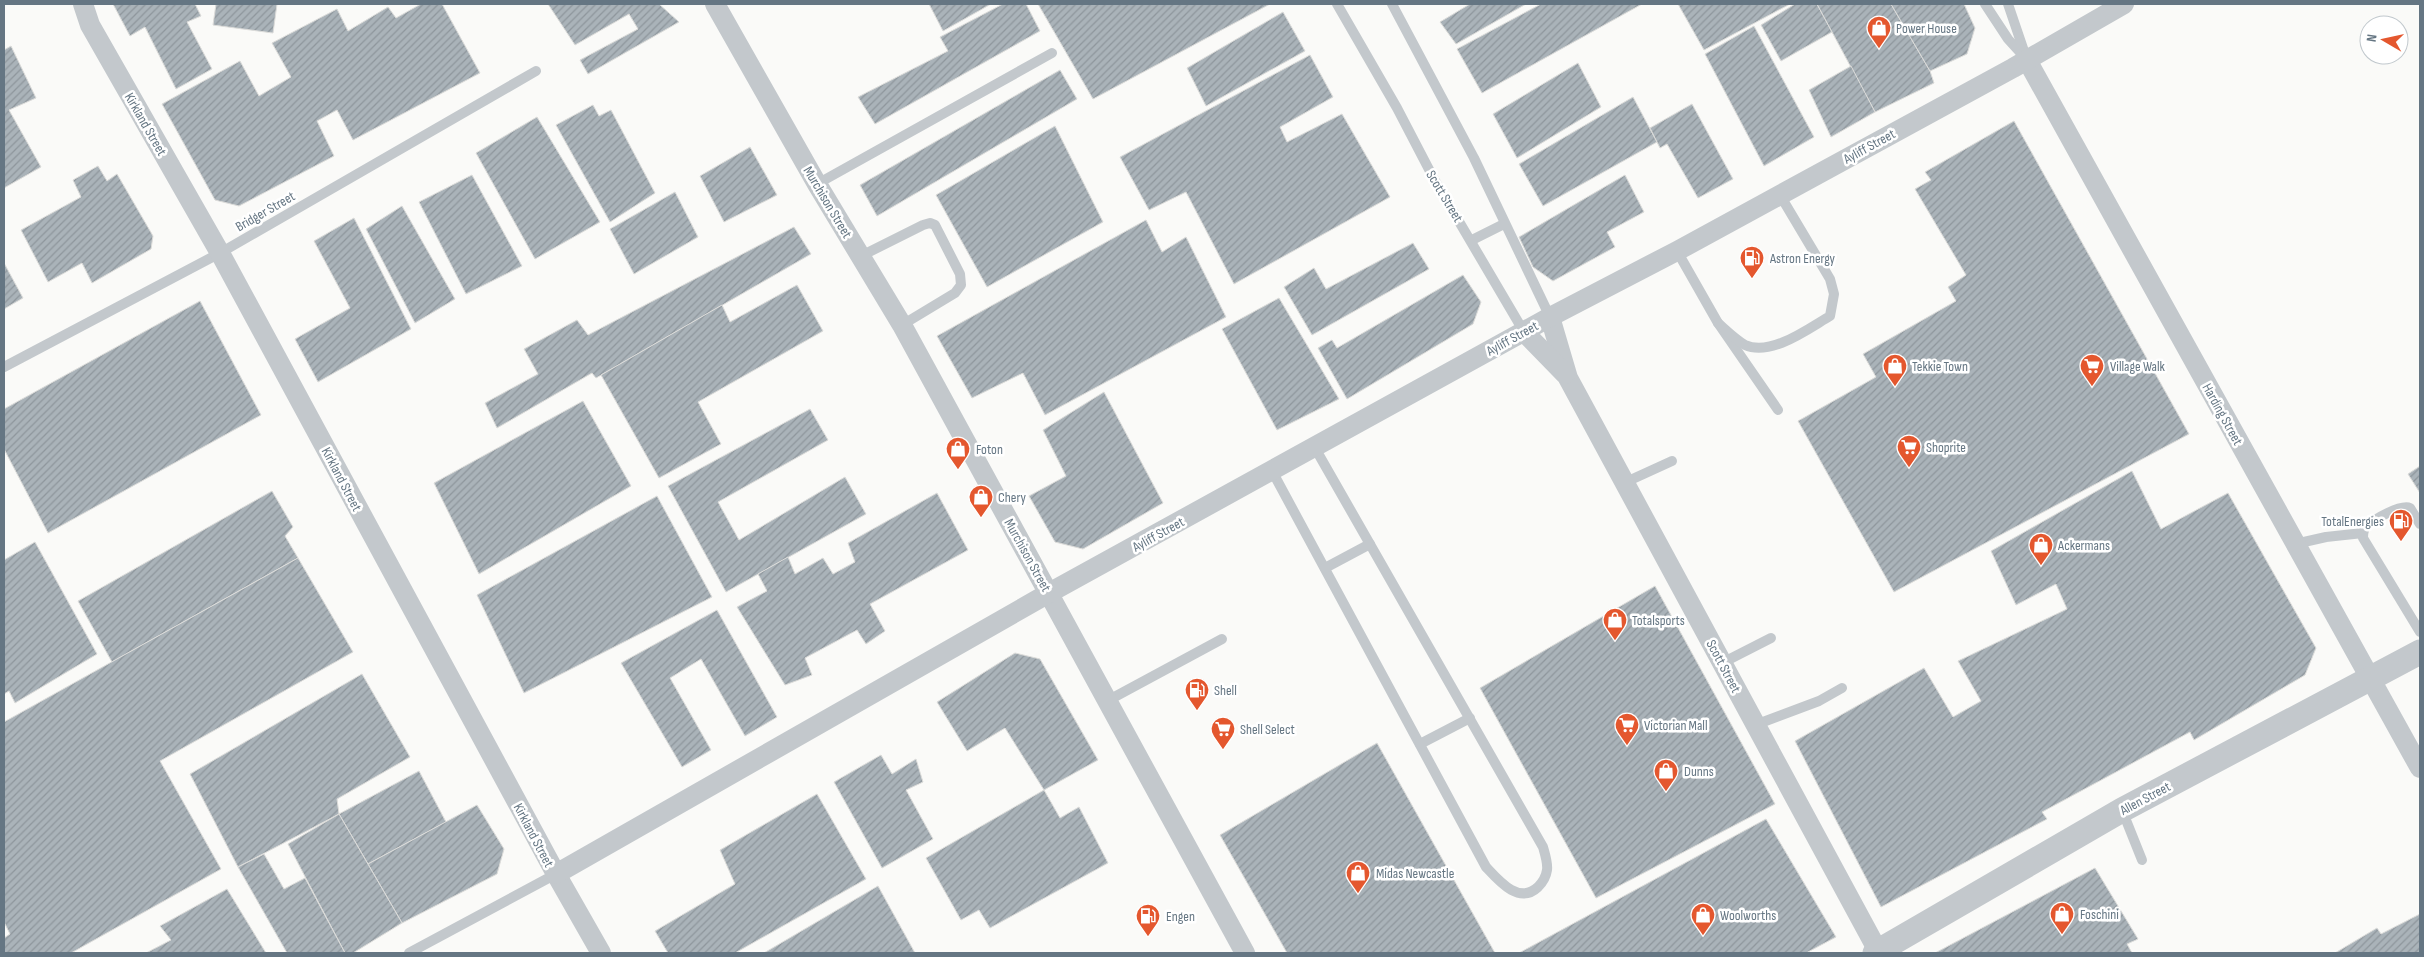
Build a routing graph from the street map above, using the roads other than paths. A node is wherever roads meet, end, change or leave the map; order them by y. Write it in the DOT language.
graph roads {
  1 [pos="83,4"];
  2 [pos="1337,4"];
  3 [pos="1392,4"];
  4 [pos="1985,4"];
  5 [pos="2008,4"];
  6 [pos="2124,4"];
  7 [pos="718,6"];
  8 [pos="1052,52"];
  9 [pos="2027,60"];
  10 [pos="536,71"];
  11 [pos="817,184"];
  12 [pos="1780,195"];
  13 [pos="1504,224"];
  14 [pos="1472,240"];
  15 [pos="1677,251"];
  16 [pos="220,254"];
  17 [pos="860,256"];
  18 [pos="1550,317"];
  19 [pos="1718,323"];
  20 [pos="902,325"];
  21 [pos="1524,332"];
  22 [pos="4,368"];
  23 [pos="1568,378"];
  24 [pos="1778,410"];
  25 [pos="1315,448"];
  26 [pos="1672,460"];
  27 [pos="1272,471"];
  28 [pos="1626,482"];
  29 [pos="2420,524"];
  30 [pos="2363,533"];
  31 [pos="1370,544"];
  32 [pos="2295,544"];
  33 [pos="1325,568"];
  34 [pos="1048,593"];
  35 [pos="2420,632"];
  36 [pos="1771,638"];
  37 [pos="1222,639"];
  38 [pos="2420,652"];
  39 [pos="1722,663"];
  40 [pos="2371,680"];
  41 [pos="1842,688"];
  42 [pos="1107,700"];
  43 [pos="1470,718"];
  44 [pos="1755,725"];
  45 [pos="1420,744"];
  46 [pos="2420,768"];
  47 [pos="2122,810"];
  48 [pos="2142,860"];
  49 [pos="556,874"];
  50 [pos="409,953"];
  51 [pos="601,953"];
  52 [pos="1245,953"];
  53 [pos="1878,953"];
  1 -- 16 [label="street, Kirkland Street"];
  2 -- 14 [label="lane, Scott Street"];
  3 -- 13 [label="lane, Scott Street"];
  4 -- 9 [label="lane, Harding Street"];
  5 -- 9 [label="lane, Harding Street"];
  6 -- 9 [label="street, Ayliff Street"];
  7 -- 11 [label="street, Murchison Street"];
  8 -- 11 [label="lane"];
  9 -- 12 [label="street, Ayliff Street"];
  9 -- 32 [label="street, Harding Street"];
  10 -- 16 [label="lane, Bridger Street"];
  11 -- 17 [label="street, Murchison Street"];
  12 -- 15 [label="street, Ayliff Street"];
  12 -- 19 [label="lane"];
  13 -- 14 [label="lane"];
  13 -- 18 [label="lane, Scott Street"];
  14 -- 21 [label="lane, Scott Street"];
  15 -- 18 [label="street, Ayliff Street"];
  15 -- 19 [label="lane"];
  16 -- 22 [label="lane, Bridger Street"];
  16 -- 49 [label="street, Kirkland Street"];
  17 -- 20 [label="street, Murchison Street"];
  17 -- 20 [label="lane"];
  18 -- 21 [label="street, Ayliff Street"];
  18 -- 23 [label="street, Scott Street"];
  19 -- 24 [label="lane"];
  20 -- 34 [label="street, Murchison Street"];
  21 -- 23 [label="street, Scott Street"];
  21 -- 25 [label="street, Ayliff Street"];
  23 -- 28 [label="street, Scott Street"];
  25 -- 27 [label="street, Ayliff Street"];
  25 -- 31 [label="lane"];
  26 -- 28 [label="lane"];
  27 -- 33 [label="lane"];
  27 -- 34 [label="street, Ayliff Street"];
  28 -- 39 [label="street, Scott Street"];
  29 -- 30 [label="lane"];
  30 -- 32 [label="lane"];
  30 -- 35 [label="lane"];
  31 -- 33 [label="lane"];
  31 -- 43 [label="lane"];
  32 -- 40 [label="street, Harding Street"];
  33 -- 45 [label="lane"];
  34 -- 42 [label="street, Murchison Street"];
  34 -- 49 [label="street, Ayliff Street"];
  36 -- 39 [label="lane"];
  37 -- 42 [label="lane"];
  38 -- 40 [label="street, Allen Street"];
  39 -- 44 [label="street, Scott Street"];
  40 -- 46 [label="street, Harding Street"];
  40 -- 47 [label="street, Allen Street"];
  41 -- 44 [label="lane"];
  42 -- 52 [label="street, Murchison Street"];
  43 -- 45 [label="lane"];
  43 -- 45 [label="lane"];
  44 -- 53 [label="street, Scott Street"];
  47 -- 48 [label="lane"];
  47 -- 53 [label="street, Allen Street"];
  49 -- 50 [label="lane"];
  49 -- 51 [label="street, Kirkland Street"];
}
